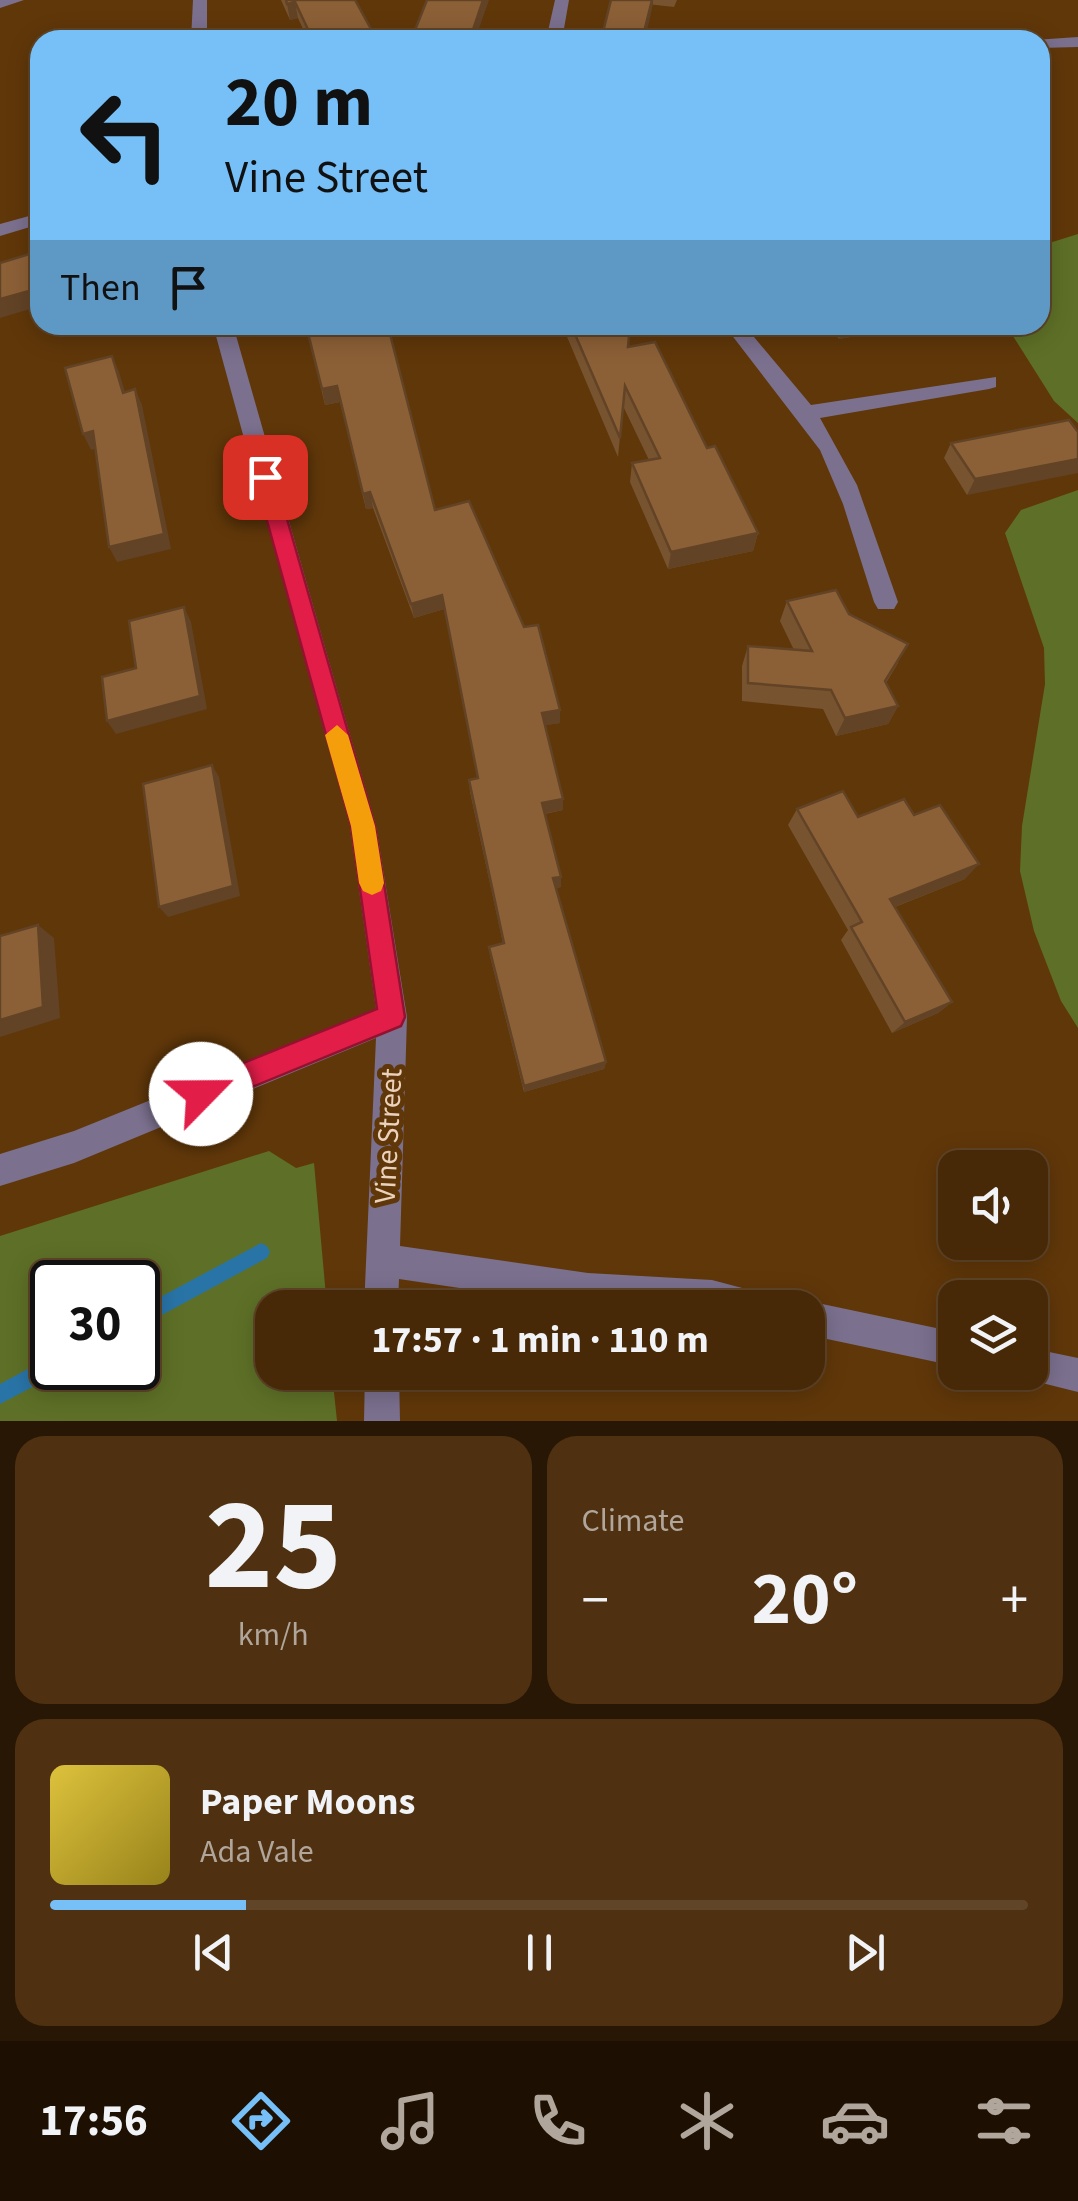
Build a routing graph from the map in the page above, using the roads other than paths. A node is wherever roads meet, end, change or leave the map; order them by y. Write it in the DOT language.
graph roads {
  1 [pos="17,0"];
  2 [pos="200,0"];
  3 [pos="562,0"];
  4 [pos="0,4"];
  5 [pos="198,30"];
  6 [pos="556,30"];
  7 [pos="1078,42"];
  8 [pos="1050,43"];
  9 [pos="30,221"];
  10 [pos="0,230"];
  11 [pos="226,335"];
  12 [pos="742,335"];
  13 [pos="989,382"];
  14 [pos="808,413"];
  15 [pos="886,602"];
  16 [pos="392,1017"];
  17 [pos="0,1170"];
  18 [pos="381,1260"];
  19 [pos="382,1290"];
  20 [pos="588,1290"];
  21 [pos="825,1322"];
  22 [pos="938,1345"];
  23 [pos="1048,1369"];
  24 [pos="1078,1375"];
  25 [pos="382,1390"];
  26 [pos="382,1421"];
  1 -- 4 [label="street"];
  2 -- 5 [label="street"];
  3 -- 6 [label="street"];
  7 -- 8 [label="street"];
  9 -- 10 [label="street"];
  11 -- 16 [label="street, Vine Street"];
  12 -- 14 [label="street"];
  13 -- 14 [label="street"];
  14 -- 15 [label="street"];
  16 -- 17 [label="street"];
  16 -- 18 [label="street, Vine Street"];
  18 -- 19 [label="street, Vine Street"];
  18 -- 20 [label="street"];
  21 -- 22 [label="street"];
  23 -- 24 [label="street"];
  25 -- 26 [label="street"];
}
